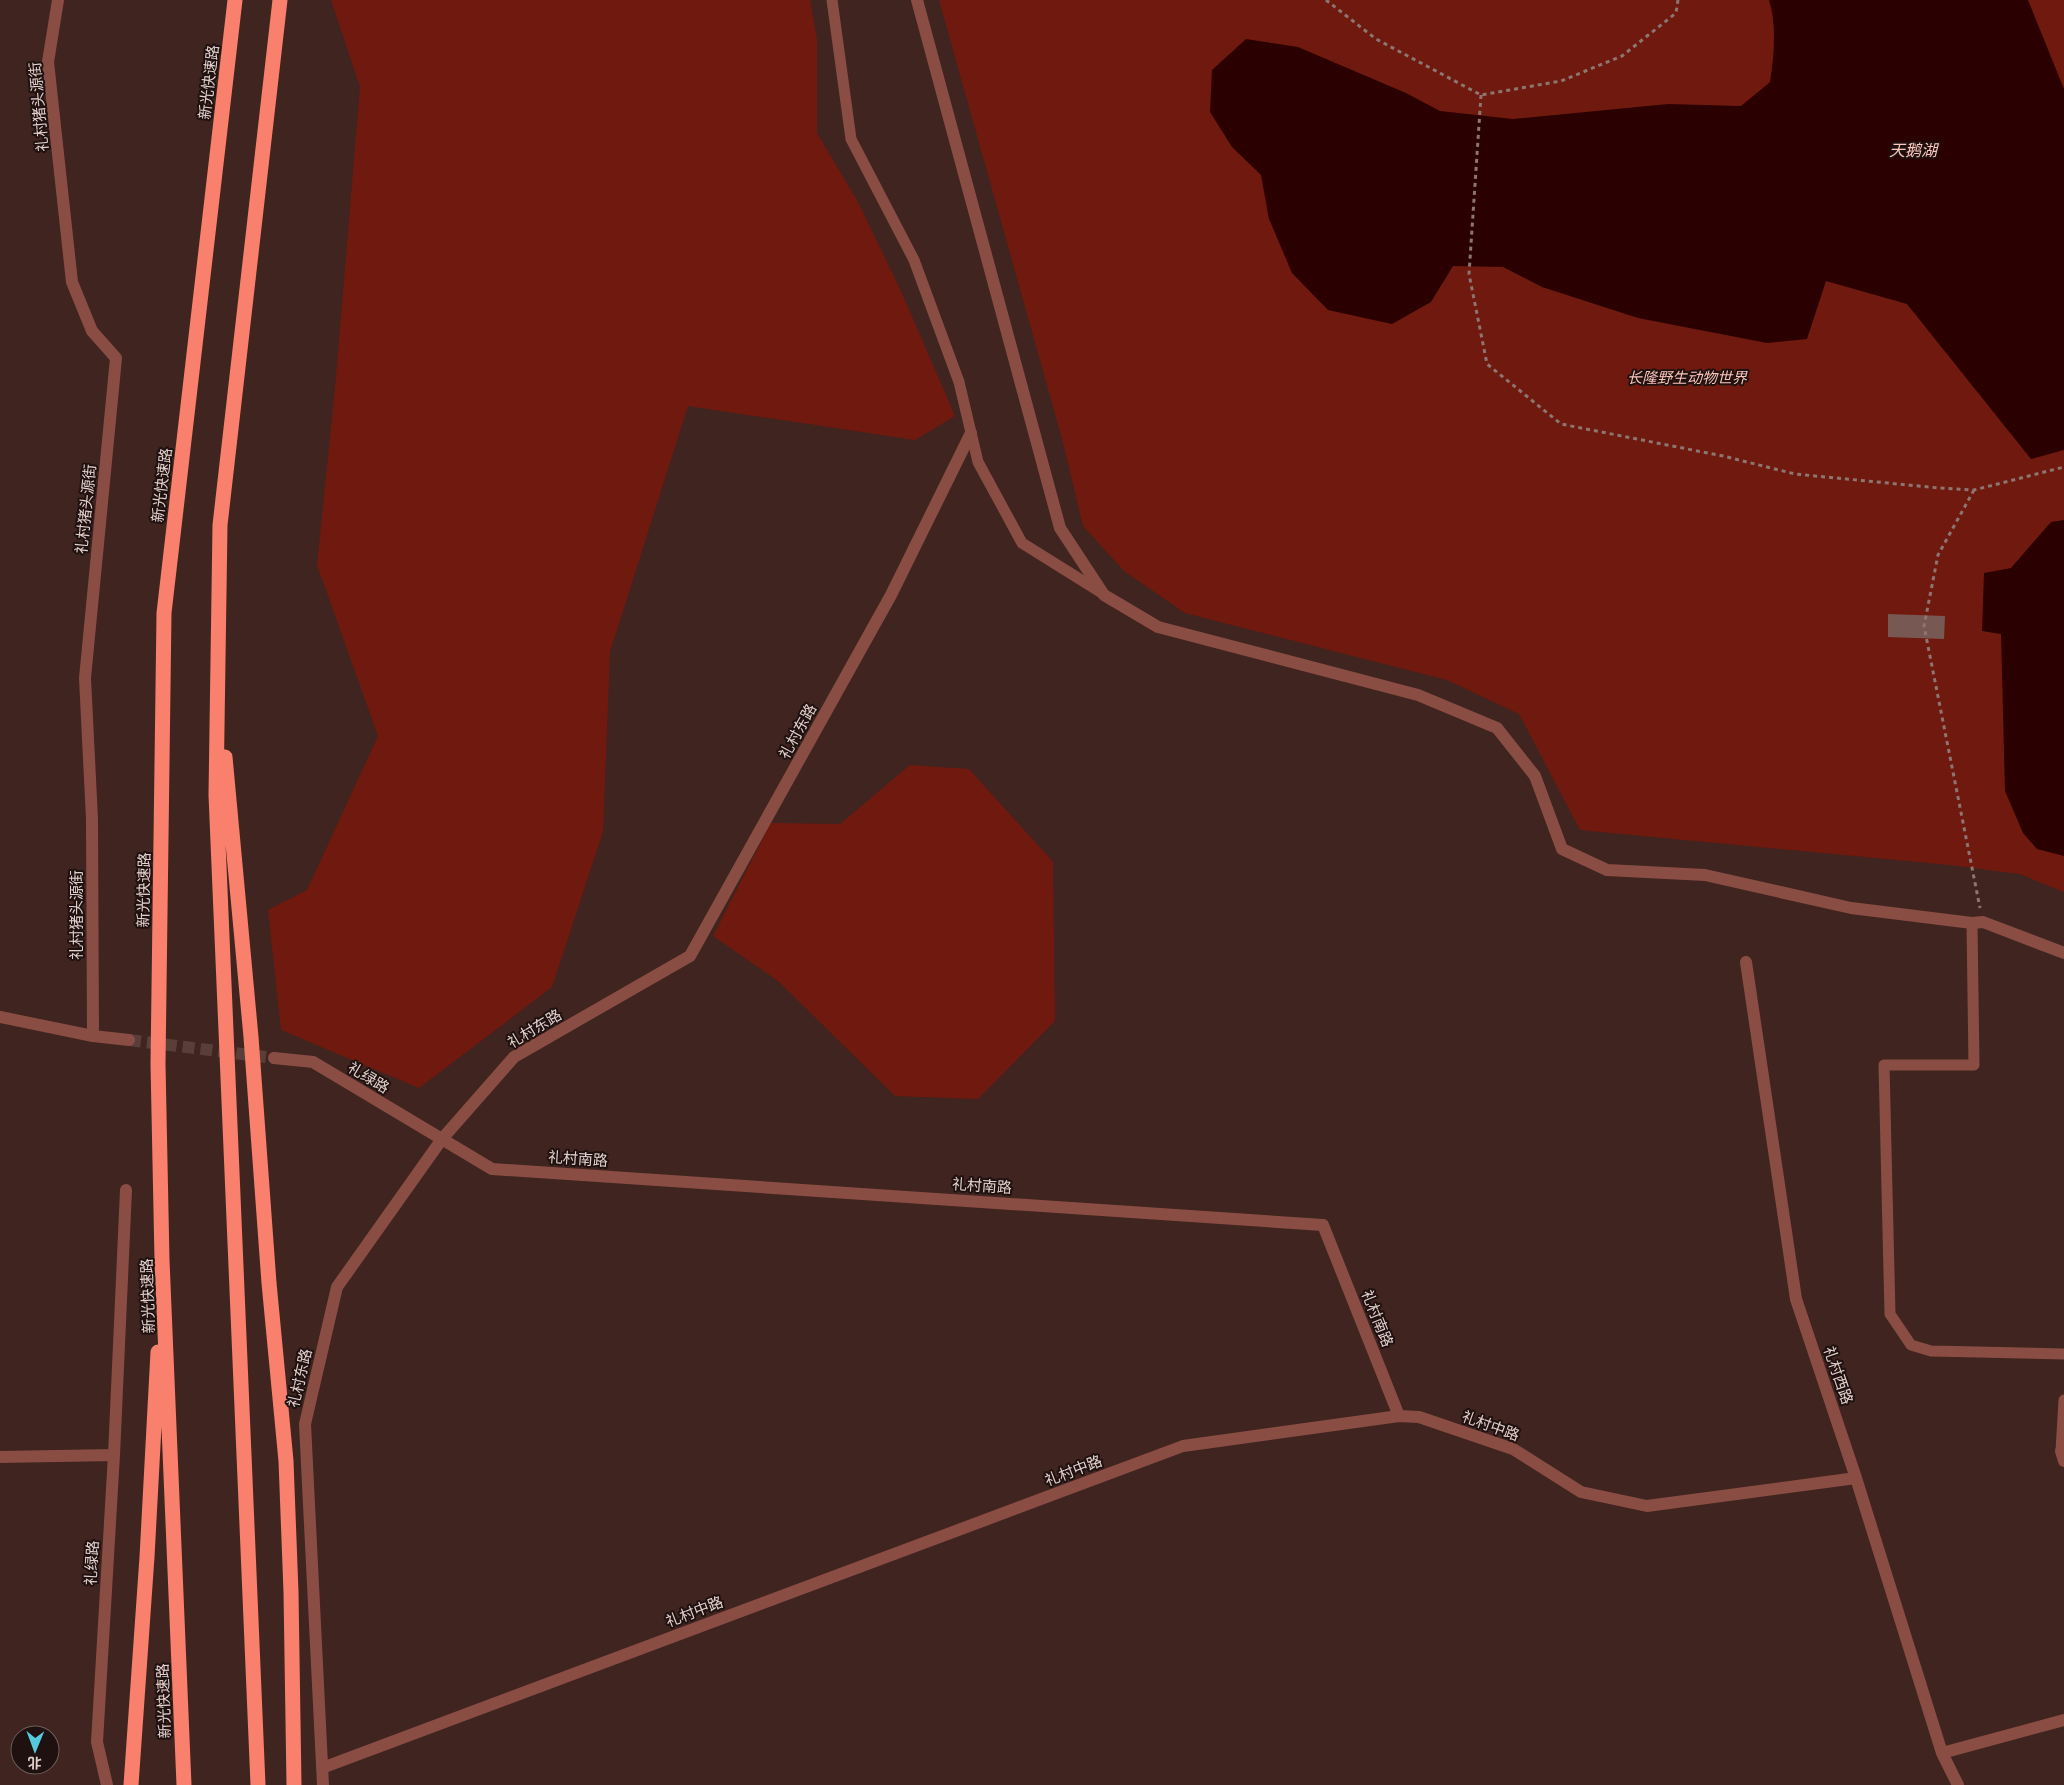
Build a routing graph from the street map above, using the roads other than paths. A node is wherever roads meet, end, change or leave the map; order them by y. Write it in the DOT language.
graph roads {
  1 [pos="58,0"];
  2 [pos="235,0"];
  3 [pos="280,0"];
  4 [pos="832,0"];
  5 [pos="917,0"];
  6 [pos="971,433"];
  7 [pos="1104,595"];
  8 [pos="218,676"];
  9 [pos="1978,923"];
  10 [pos="2064,953"];
  11 [pos="1746,962"];
  12 [pos="0,1017"];
  13 [pos="93,1036"];
  14 [pos="129,1040"];
  15 [pos="274,1058"];
  16 [pos="442,1139"];
  17 [pos="126,1190"];
  18 [pos="162,1260"];
  19 [pos="2064,1354"];
  20 [pos="2064,1400"];
  21 [pos="1399,1416"];
  22 [pos="114,1455"];
  23 [pos="2063,1456"];
  24 [pos="0,1457"];
  25 [pos="1856,1478"];
  26 [pos="2064,1720"];
  27 [pos="1942,1753"];
  28 [pos="322,1768"];
  29 [pos="294,1779"];
  30 [pos="258,1784"];
  31 [pos="107,1785"];
  32 [pos="131,1785"];
  33 [pos="184,1785"];
  34 [pos="323,1785"];
  35 [pos="1958,1785"];
  1 -- 13 [label="street, 礼村猪头源街"];
  2 -- 18 [label="highway, 新光快速路"];
  3 -- 8 [label="highway"];
  4 -- 6 [label="lane"];
  5 -- 7 [label="street"];
  6 -- 7 [label="lane"];
  6 -- 16 [label="street, 礼村东路"];
  7 -- 9 [label="street"];
  8 -- 29 [label="highway"];
  8 -- 30 [label="highway"];
  9 -- 10 [label="street"];
  9 -- 19 [label="lane"];
  11 -- 25 [label="street, 礼村西路"];
  12 -- 13 [label="street"];
  13 -- 14 [label="street"];
  15 -- 16 [label="street, 礼绿路"];
  16 -- 21 [label="street, 礼村南路"];
  16 -- 28 [label="street, 礼村东路"];
  17 -- 22 [label="street, 礼绿路"];
  18 -- 32 [label="highway"];
  18 -- 33 [label="highway, 新光快速路"];
  20 -- 23 [label="lane"];
  21 -- 25 [label="street, 礼村中路"];
  21 -- 28 [label="street, 礼村中路"];
  22 -- 24 [label="street"];
  22 -- 31 [label="street, 礼绿路"];
  25 -- 27 [label="street, 礼村西路"];
  26 -- 27 [label="street"];
  27 -- 35 [label="street, 礼村西路"];
  28 -- 34 [label="street, 礼村东路"];
}
